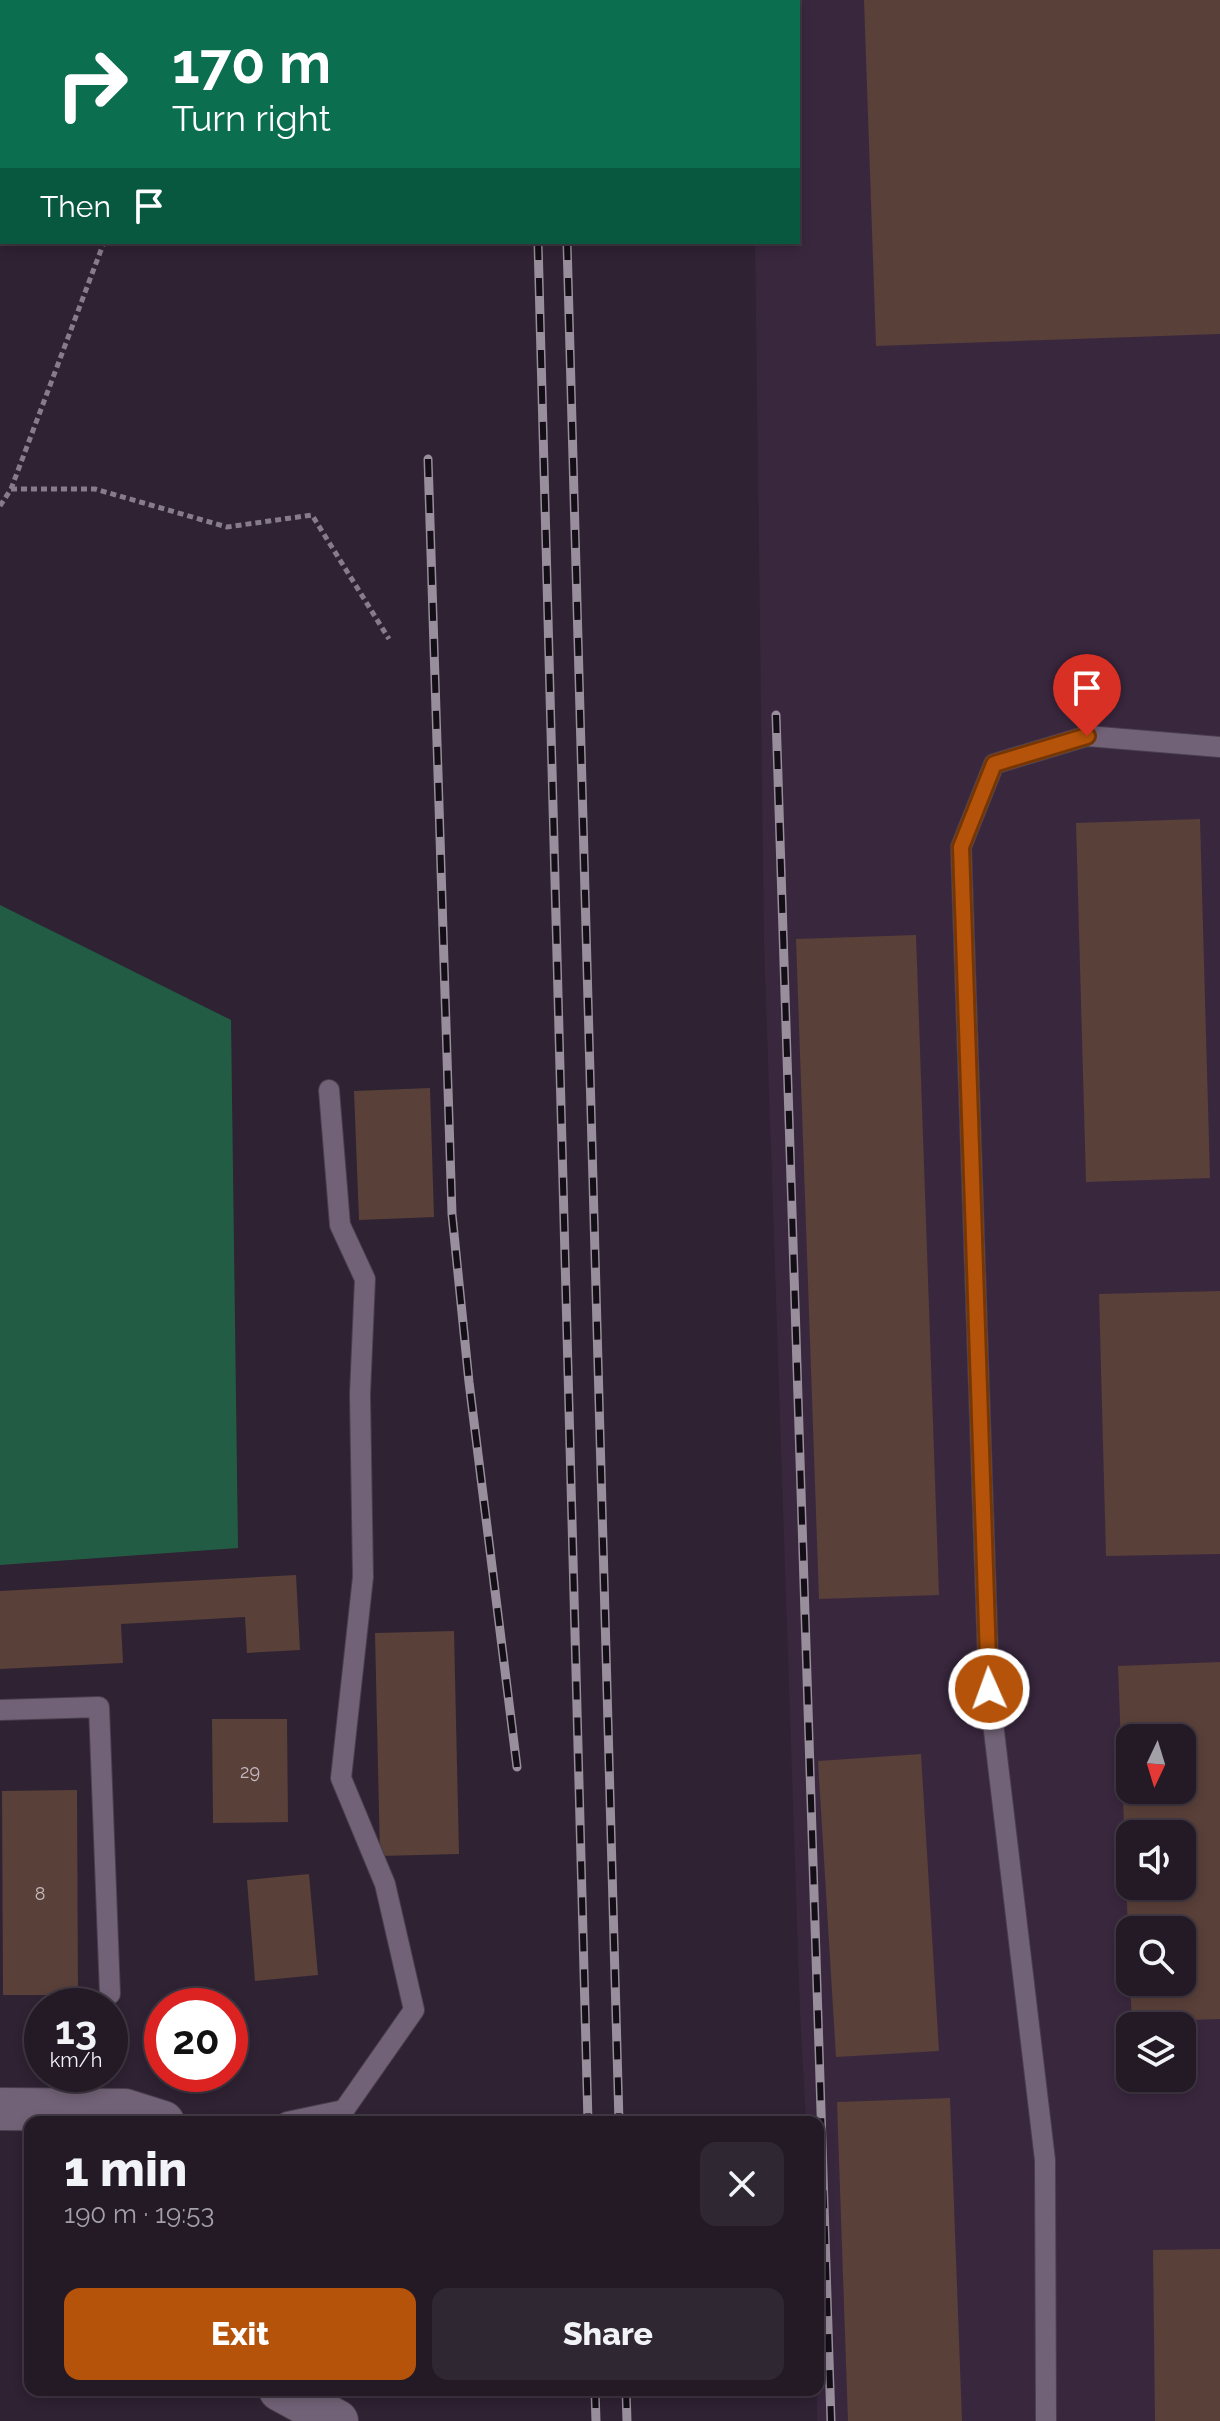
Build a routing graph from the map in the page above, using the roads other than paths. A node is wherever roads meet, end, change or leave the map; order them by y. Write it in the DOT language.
graph roads {
  1 [pos="1220,747"];
  2 [pos="329,1090"];
  3 [pos="0,1710"];
  4 [pos="110,1988"];
  5 [pos="0,2109"];
  6 [pos="144,2116"];
  7 [pos="316,2116"];
  8 [pos="291,2396"];
  9 [pos="337,2421"];
  10 [pos="1046,2421"];
  1 -- 10 [label="lane"];
  2 -- 7 [label="lane"];
  3 -- 4 [label="lane"];
  5 -- 6 [label="street"];
  8 -- 9 [label="street"];
}
